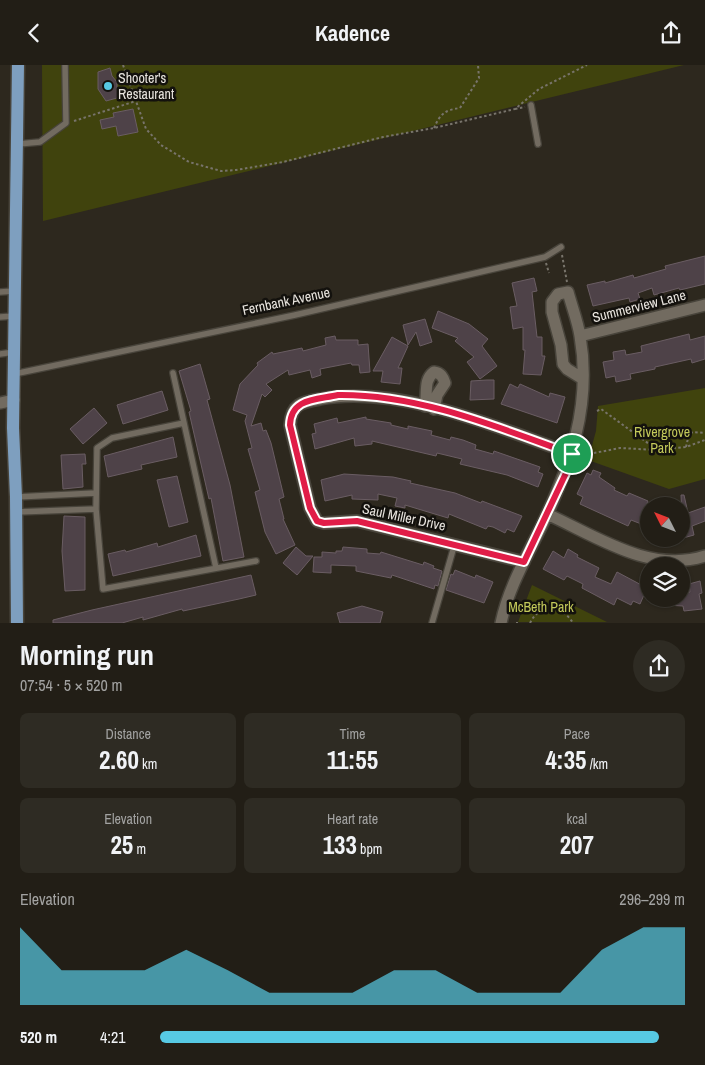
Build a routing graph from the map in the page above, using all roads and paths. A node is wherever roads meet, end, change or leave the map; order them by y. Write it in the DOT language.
graph roads {
  1 [pos="18,65"];
  2 [pos="65,65"];
  3 [pos="123,65"];
  4 [pos="478,65"];
  5 [pos="587,65"];
  6 [pos="136,101"];
  7 [pos="531,105"];
  8 [pos="66,123"];
  9 [pos="434,128"];
  10 [pos="18,144"];
  11 [pos="538,144"];
  12 [pos="561,247"];
  13 [pos="14,291"];
  14 [pos="0,292"];
  15 [pos="568,292"];
  16 [pos="705,305"];
  17 [pos="14,315"];
  18 [pos="0,317"];
  19 [pos="580,336"];
  20 [pos="14,352"];
  21 [pos="0,354"];
  22 [pos="173,373"];
  23 [pos="14,374"];
  24 [pos="583,379"];
  25 [pos="14,400"];
  26 [pos="0,403"];
  27 [pos="597,411"];
  28 [pos="184,423"];
  29 [pos="705,433"];
  30 [pos="705,440"];
  31 [pos="686,447"];
  32 [pos="657,450"];
  33 [pos="572,454"];
  34 [pos="589,454"];
  35 [pos="96,493"];
  36 [pos="16,497"];
  37 [pos="96,509"];
  38 [pos="16,512"];
  39 [pos="547,514"];
  40 [pos="455,543"];
  41 [pos="705,555"];
  42 [pos="256,561"];
  43 [pos="524,562"];
  44 [pos="216,568"];
  45 [pos="17,623"];
  46 [pos="432,623"];
  47 [pos="501,623"];
  48 [pos="530,623"];
  49 [pos="573,623"];
  1 -- 10 [label="main road"];
  2 -- 8 [label="lane"];
  3 -- 6 [label="path"];
  4 -- 9 [label="path"];
  5 -- 9 [label="path"];
  6 -- 8 [label="path"];
  6 -- 9 [label="path"];
  7 -- 11 [label="lane"];
  8 -- 10 [label="lane"];
  10 -- 13 [label="main road"];
  12 -- 15 [label="path"];
  12 -- 23 [label="lane, Fernbank Avenue"];
  13 -- 14 [label="lane"];
  13 -- 17 [label="main road"];
  15 -- 19 [label="street"];
  15 -- 24 [label="street"];
  16 -- 19 [label="street, Summerview Lane"];
  17 -- 18 [label="lane"];
  17 -- 20 [label="main road"];
  19 -- 24 [label="street"];
  20 -- 21 [label="lane"];
  20 -- 23 [label="main road"];
  22 -- 28 [label="lane"];
  23 -- 25 [label="main road"];
  24 -- 33 [label="street"];
  25 -- 26 [label="street"];
  25 -- 36 [label="main road"];
  27 -- 32 [label="path"];
  28 -- 35 [label="lane"];
  28 -- 44 [label="lane"];
  29 -- 31 [label="path"];
  30 -- 31 [label="path"];
  31 -- 32 [label="path"];
  32 -- 34 [label="path"];
  33 -- 39 [label="street"];
  33 -- 40 [label="street, Saul Miller Drive"];
  35 -- 36 [label="lane"];
  35 -- 37 [label="lane"];
  36 -- 38 [label="main road"];
  37 -- 38 [label="lane"];
  37 -- 44 [label="lane"];
  38 -- 45 [label="main road"];
  39 -- 41 [label="street"];
  39 -- 43 [label="street"];
  40 -- 43 [label="street, Saul Miller Drive"];
  40 -- 46 [label="lane"];
  42 -- 44 [label="lane"];
  43 -- 47 [label="street"];
  48 -- 49 [label="path"];
}
